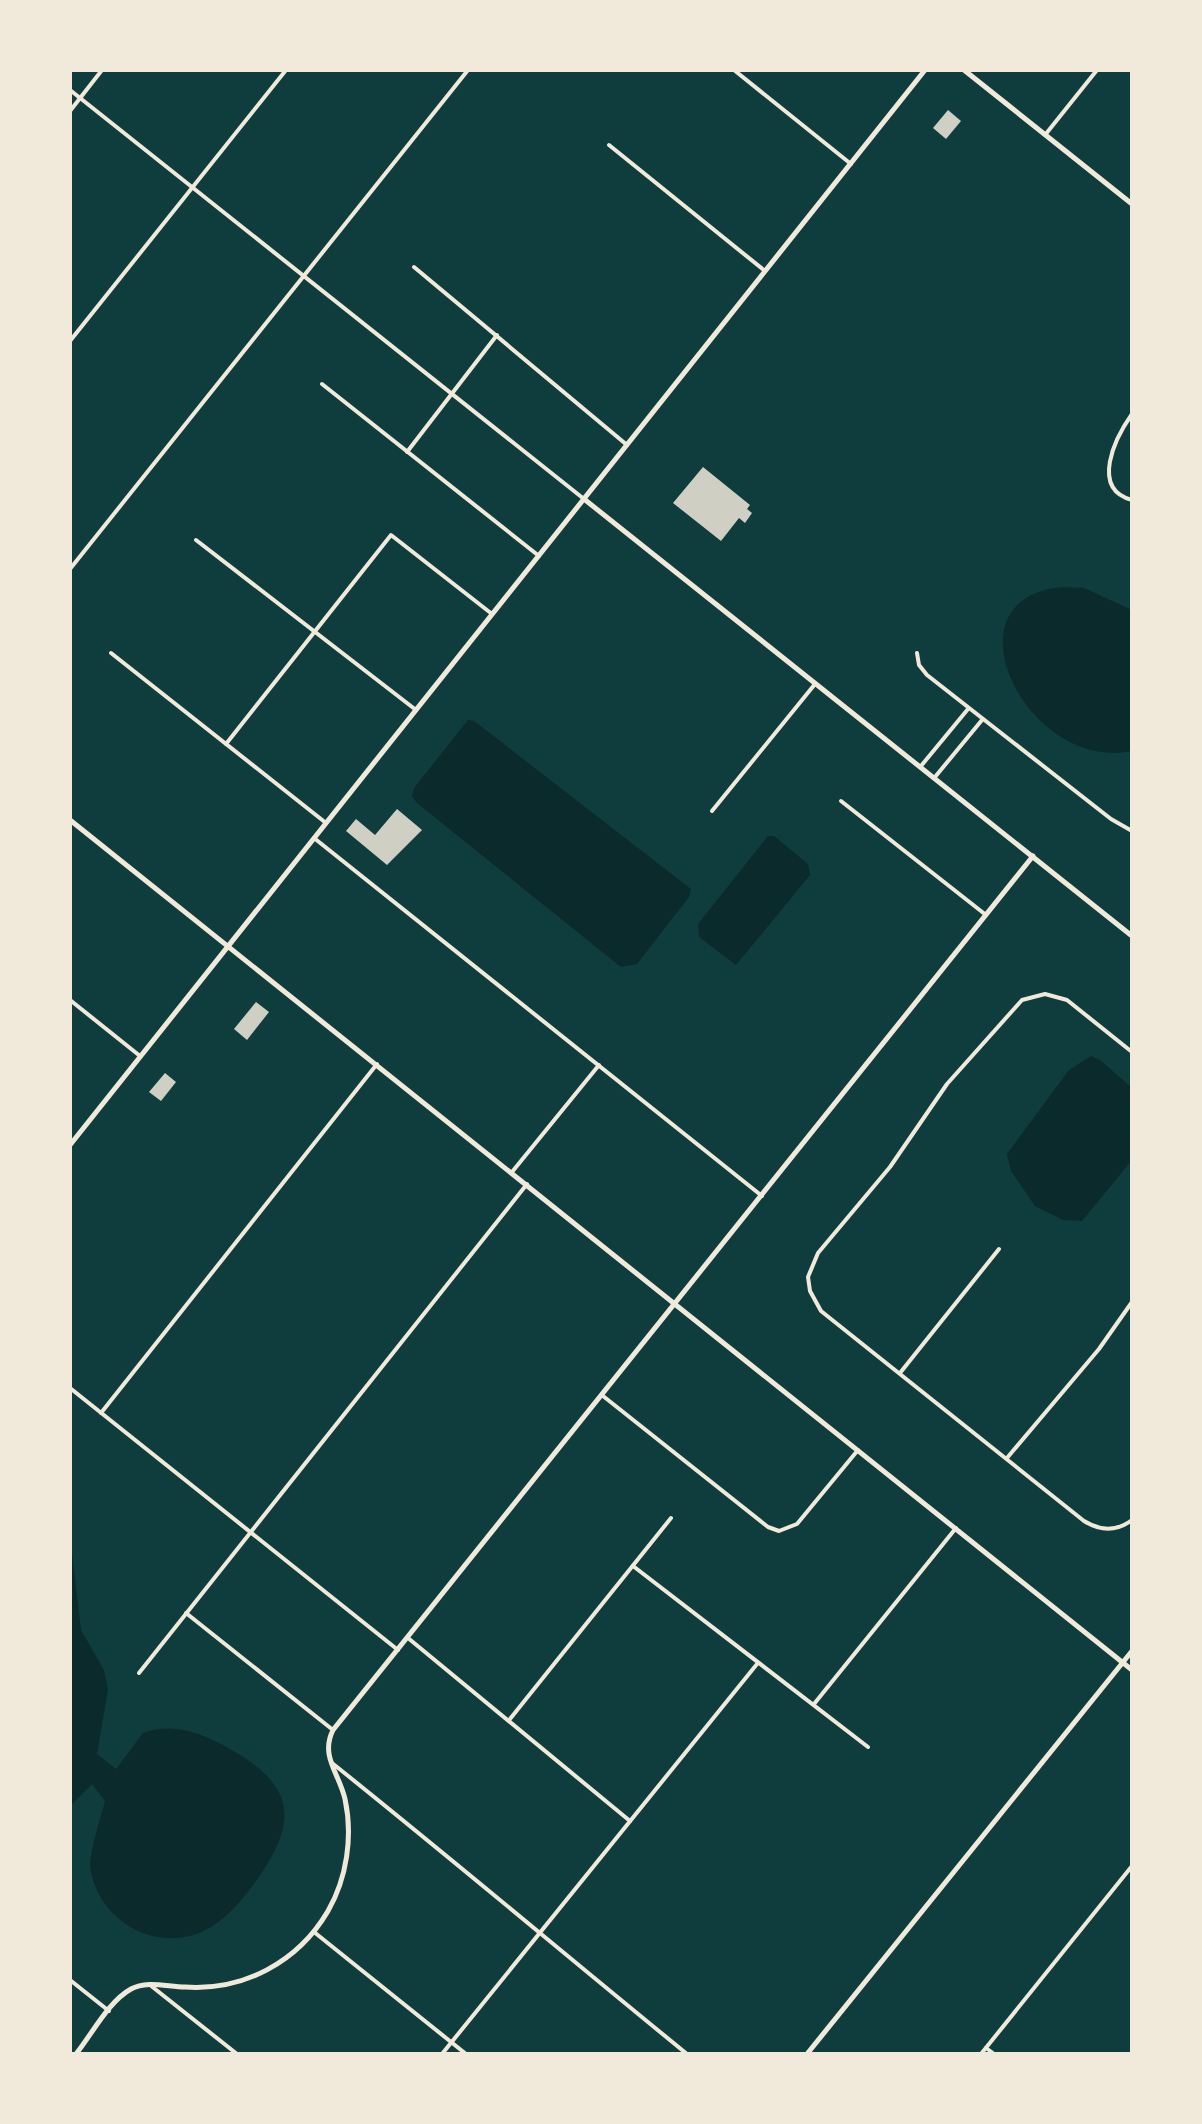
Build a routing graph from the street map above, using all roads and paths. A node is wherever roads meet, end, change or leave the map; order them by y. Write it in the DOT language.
graph roads {
  1 [pos="102,70"];
  2 [pos="286,70"];
  3 [pos="468,70"];
  4 [pos="734,70"];
  5 [pos="925,70"];
  6 [pos="964,70"];
  7 [pos="1097,70"];
  8 [pos="70,90"];
  9 [pos="80,98"];
  10 [pos="70,111"];
  11 [pos="1045,135"];
  12 [pos="609,145"];
  13 [pos="851,164"];
  14 [pos="194,186"];
  15 [pos="1132,204"];
  16 [pos="414,267"];
  17 [pos="765,271"];
  18 [pos="306,275"];
  19 [pos="497,335"];
  20 [pos="70,341"];
  21 [pos="322,384"];
  22 [pos="453,393"];
  23 [pos="1132,414"];
  24 [pos="627,445"];
  25 [pos="407,452"];
  26 [pos="584,499"];
  27 [pos="1132,500"];
  28 [pos="196,540"];
  29 [pos="539,556"];
  30 [pos="70,569"];
  31 [pos="492,614"];
  32 [pos="315,632"];
  33 [pos="111,653"];
  34 [pos="917,653"];
  35 [pos="815,684"];
  36 [pos="968,709"];
  37 [pos="416,710"];
  38 [pos="982,720"];
  39 [pos="226,744"];
  40 [pos="921,766"];
  41 [pos="935,777"];
  42 [pos="841,801"];
  43 [pos="712,811"];
  44 [pos="70,820"];
  45 [pos="326,823"];
  46 [pos="1132,831"];
  47 [pos="314,838"];
  48 [pos="1033,856"];
  49 [pos="986,915"];
  50 [pos="1132,936"];
  51 [pos="229,946"];
  52 [pos="70,1000"];
  53 [pos="1132,1052"];
  54 [pos="141,1057"];
  55 [pos="377,1064"];
  56 [pos="599,1065"];
  57 [pos="70,1145"];
  58 [pos="512,1172"];
  59 [pos="527,1184"];
  60 [pos="762,1196"];
  61 [pos="999,1249"];
  62 [pos="1132,1302"];
  63 [pos="676,1304"];
  64 [pos="900,1373"];
  65 [pos="70,1388"];
  66 [pos="603,1396"];
  67 [pos="101,1413"];
  68 [pos="858,1450"];
  69 [pos="1007,1458"];
  70 [pos="671,1518"];
  71 [pos="1132,1520"];
  72 [pos="956,1528"];
  73 [pos="250,1533"];
  74 [pos="633,1566"];
  75 [pos="186,1613"];
  76 [pos="408,1638"];
  77 [pos="398,1650"];
  78 [pos="1132,1651"];
  79 [pos="1123,1662"];
  80 [pos="757,1664"];
  81 [pos="1132,1670"];
  82 [pos="139,1673"];
  83 [pos="814,1704"];
  84 [pos="510,1719"];
  85 [pos="333,1730"];
  86 [pos="868,1747"];
  87 [pos="330,1762"];
  88 [pos="630,1821"];
  89 [pos="1132,1866"];
  90 [pos="314,1932"];
  91 [pos="539,1934"];
  92 [pos="70,1980"];
  93 [pos="150,1985"];
  94 [pos="109,2012"];
  95 [pos="451,2042"];
  96 [pos="986,2048"];
  97 [pos="76,2054"];
  98 [pos="237,2054"];
  99 [pos="442,2054"];
  100 [pos="466,2054"];
  101 [pos="687,2054"];
  102 [pos="807,2054"];
  103 [pos="981,2054"];
  104 [pos="994,2054"];
  1 -- 9 [label="street"];
  2 -- 14 [label="street"];
  3 -- 18 [label="street"];
  4 -- 13 [label="street"];
  5 -- 13 [label="street"];
  6 -- 11 [label="street"];
  7 -- 11 [label="street"];
  8 -- 9 [label="street"];
  9 -- 10 [label="street"];
  9 -- 14 [label="street"];
  11 -- 15 [label="street"];
  12 -- 17 [label="street"];
  13 -- 17 [label="street"];
  14 -- 18 [label="street"];
  14 -- 20 [label="street"];
  16 -- 19 [label="street"];
  17 -- 24 [label="street"];
  18 -- 22 [label="street"];
  18 -- 30 [label="street"];
  19 -- 22 [label="street"];
  19 -- 24 [label="street"];
  21 -- 25 [label="street"];
  22 -- 25 [label="street"];
  22 -- 26 [label="street"];
  23 -- 27 [label="street"];
  24 -- 26 [label="street"];
  25 -- 29 [label="street"];
  26 -- 29 [label="street"];
  26 -- 35 [label="street"];
  28 -- 32 [label="street"];
  29 -- 31 [label="street"];
  31 -- 32 [label="street"];
  31 -- 37 [label="street"];
  32 -- 37 [label="street"];
  32 -- 39 [label="street"];
  33 -- 39 [label="street"];
  34 -- 36 [label="street"];
  35 -- 40 [label="street"];
  35 -- 43 [label="street"];
  36 -- 38 [label="street"];
  36 -- 40 [label="street"];
  37 -- 45 [label="street"];
  38 -- 41 [label="street"];
  38 -- 46 [label="street"];
  39 -- 45 [label="street"];
  40 -- 41 [label="street"];
  41 -- 48 [label="street"];
  42 -- 49 [label="street"];
  44 -- 51 [label="street"];
  45 -- 47 [label="street"];
  47 -- 51 [label="street"];
  47 -- 56 [label="street"];
  48 -- 49 [label="street"];
  48 -- 50 [label="street"];
  49 -- 60 [label="street"];
  51 -- 54 [label="street"];
  51 -- 55 [label="street"];
  52 -- 54 [label="street"];
  53 -- 64 [label="street"];
  54 -- 57 [label="street"];
  55 -- 58 [label="street"];
  55 -- 67 [label="street"];
  56 -- 58 [label="street"];
  56 -- 60 [label="street"];
  58 -- 59 [label="street"];
  59 -- 63 [label="street"];
  59 -- 73 [label="street"];
  60 -- 63 [label="street"];
  61 -- 64 [label="street"];
  62 -- 69 [label="street"];
  63 -- 66 [label="street"];
  63 -- 68 [label="street"];
  64 -- 69 [label="street"];
  65 -- 67 [label="street"];
  66 -- 68 [label="street"];
  66 -- 76 [label="street"];
  67 -- 73 [label="street"];
  68 -- 72 [label="street"];
  69 -- 71 [label="street"];
  70 -- 74 [label="street"];
  72 -- 79 [label="street"];
  72 -- 83 [label="street"];
  73 -- 75 [label="street"];
  73 -- 77 [label="street"];
  74 -- 80 [label="street"];
  74 -- 84 [label="street"];
  75 -- 82 [label="street"];
  75 -- 85 [label="street"];
  76 -- 77 [label="street"];
  76 -- 84 [label="street"];
  77 -- 85 [label="street"];
  78 -- 79 [label="street"];
  79 -- 81 [label="street"];
  79 -- 102 [label="street"];
  80 -- 83 [label="street"];
  80 -- 88 [label="street"];
  83 -- 86 [label="street"];
  84 -- 88 [label="street"];
  85 -- 87 [label="street"];
  87 -- 90 [label="street"];
  87 -- 91 [label="street"];
  88 -- 91 [label="street"];
  89 -- 96 [label="street"];
  90 -- 93 [label="street"];
  90 -- 95 [label="street"];
  91 -- 95 [label="street"];
  91 -- 101 [label="street"];
  92 -- 94 [label="street"];
  93 -- 94 [label="street"];
  93 -- 98 [label="street"];
  94 -- 97 [label="street"];
  95 -- 99 [label="street"];
  95 -- 100 [label="street"];
  96 -- 103 [label="street"];
  96 -- 104 [label="street"];
}
